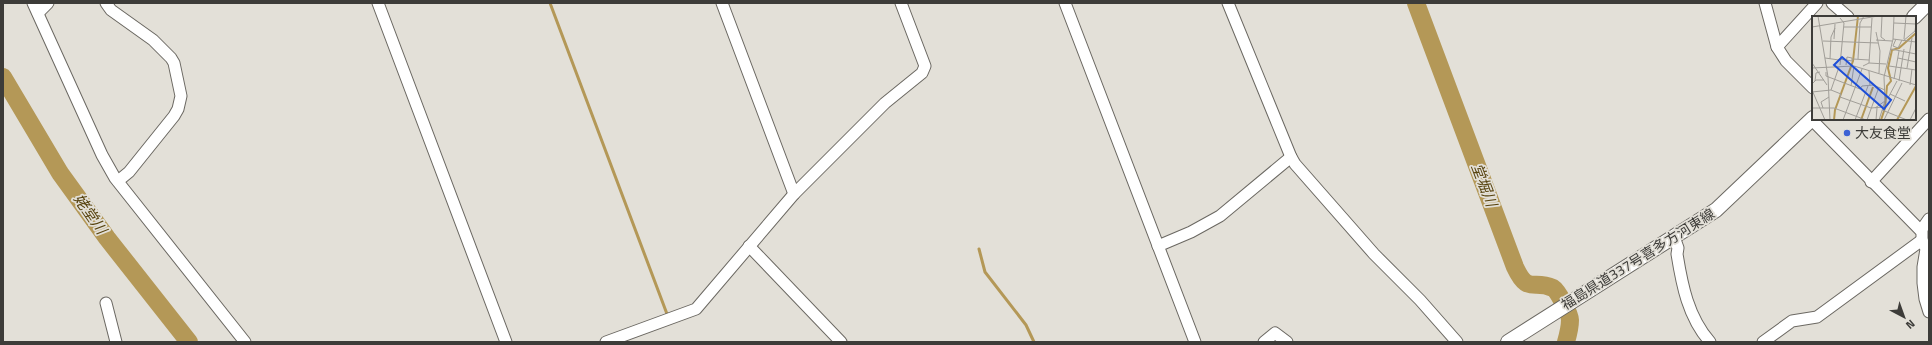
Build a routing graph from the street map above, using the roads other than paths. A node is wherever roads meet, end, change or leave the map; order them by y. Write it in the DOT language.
graph roads {
  1 [pos="48,3"];
  2 [pos="106,3"];
  3 [pos="378,3"];
  4 [pos="722,3"];
  5 [pos="901,3"];
  6 [pos="1065,3"];
  7 [pos="1228,3"];
  8 [pos="1766,3"];
  9 [pos="1817,3"];
  10 [pos="1832,3"];
  11 [pos="1928,3"];
  12 [pos="35,8"];
  13 [pos="1847,16"];
  14 [pos="1915,16"];
  15 [pos="1777,47"];
  16 [pos="1812,87"];
  17 [pos="1812,119"];
  18 [pos="1813,120"];
  19 [pos="1929,120"];
  20 [pos="1291,157"];
  21 [pos="118,182"];
  22 [pos="1871,182"];
  23 [pos="794,194"];
  24 [pos="1929,219"];
  25 [pos="1922,234"];
  26 [pos="1674,237"];
  27 [pos="749,246"];
  28 [pos="1158,246"];
  29 [pos="106,303"];
  30 [pos="1929,312"];
  31 [pos="116,342"];
  32 [pos="245,342"];
  33 [pos="506,342"];
  34 [pos="606,342"];
  35 [pos="841,342"];
  36 [pos="1195,342"];
  37 [pos="1264,342"];
  38 [pos="1287,342"];
  39 [pos="1457,342"];
  40 [pos="1508,342"];
  41 [pos="1710,342"];
  42 [pos="1763,342"];
  1 -- 12 [label="street"];
  2 -- 21 [label="street"];
  3 -- 33 [label="street"];
  4 -- 23 [label="street"];
  5 -- 23 [label="street"];
  6 -- 28 [label="street"];
  7 -- 20 [label="street"];
  8 -- 15 [label="street"];
  9 -- 15 [label="street"];
  10 -- 13 [label="street"];
  11 -- 14 [label="main road"];
  12 -- 21 [label="street"];
  15 -- 16 [label="street"];
  17 -- 26 [label="main road, 福島県道337号喜多方河東線"];
  18 -- 22 [label="street"];
  19 -- 22 [label="street"];
  20 -- 28 [label="street"];
  20 -- 39 [label="street"];
  21 -- 32 [label="street"];
  22 -- 25 [label="street"];
  23 -- 27 [label="street"];
  24 -- 25 [label="street"];
  25 -- 30 [label="street"];
  25 -- 42 [label="street"];
  26 -- 40 [label="main road, 福島県道337号喜多方河東線"];
  26 -- 41 [label="street"];
  27 -- 34 [label="street"];
  27 -- 35 [label="street"];
  28 -- 36 [label="street"];
  29 -- 31 [label="street"];
  37 -- 38 [label="street"];
}
